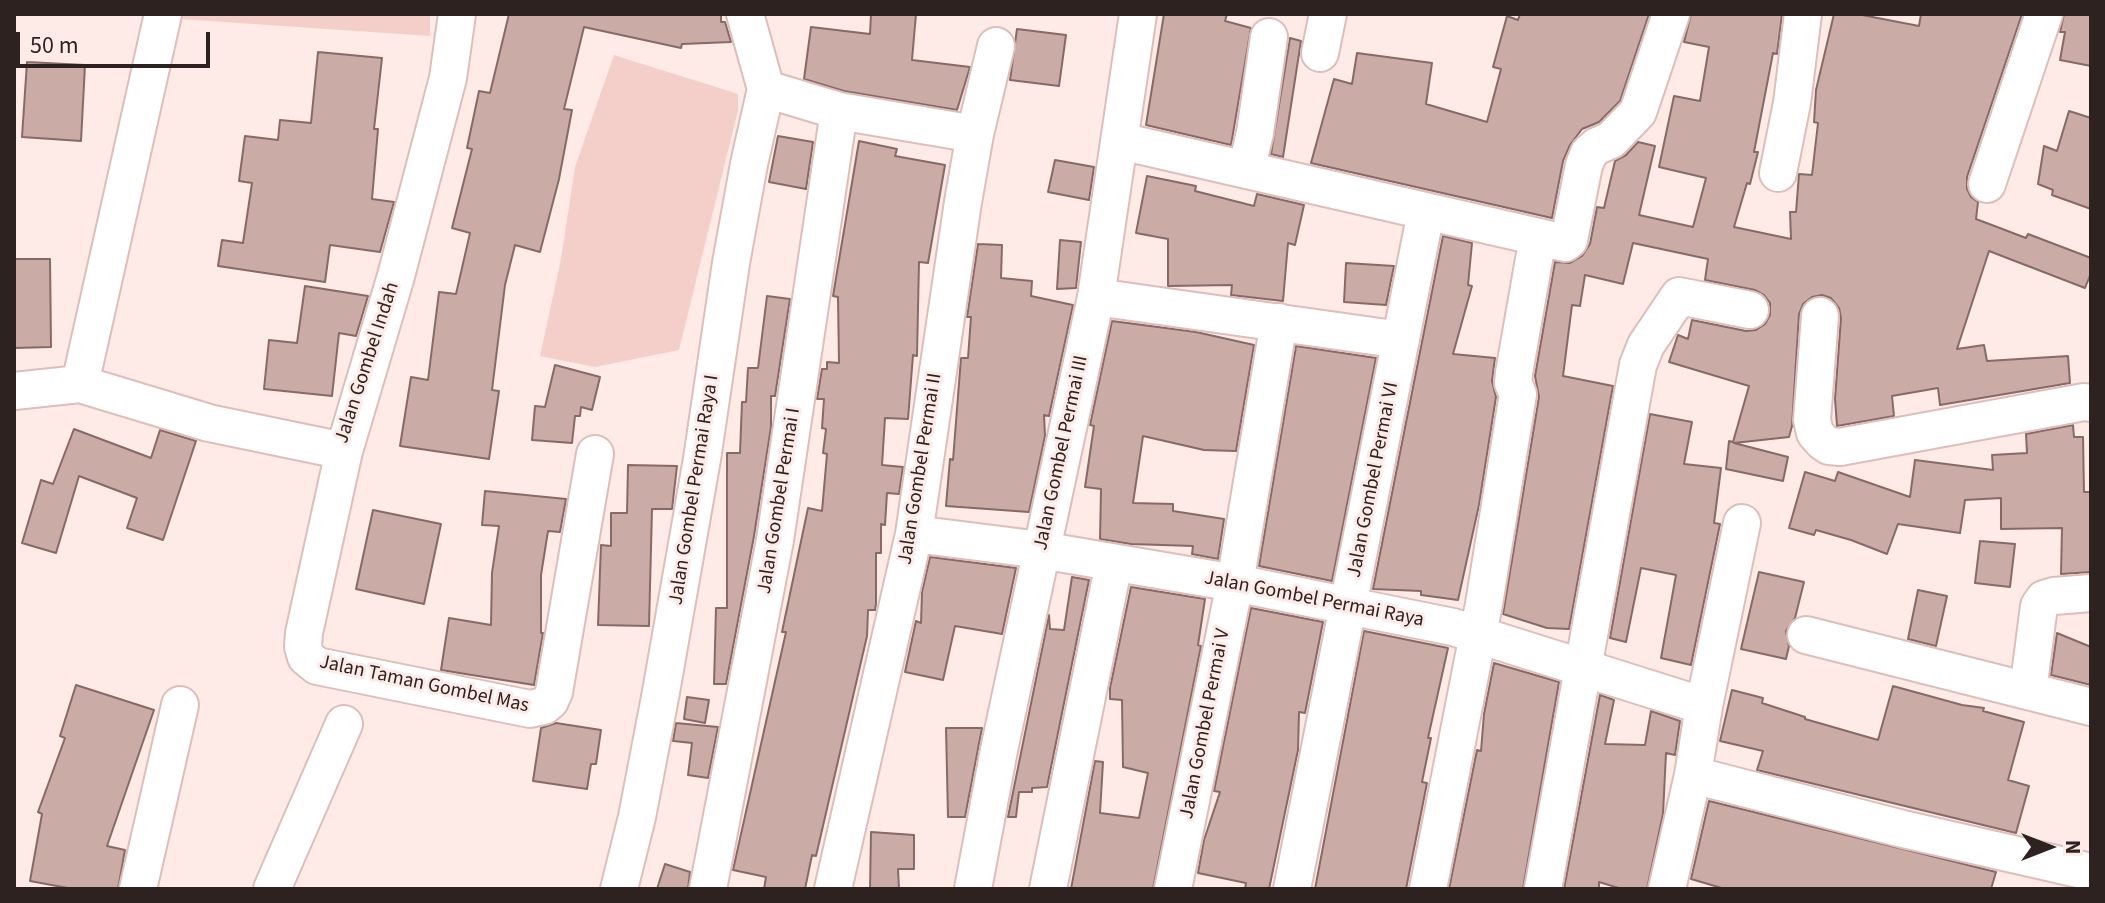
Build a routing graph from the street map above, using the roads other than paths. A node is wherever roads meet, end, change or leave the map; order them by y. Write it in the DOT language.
graph roads {
  1 [pos="163,14"];
  2 [pos="457,14"];
  3 [pos="745,14"];
  4 [pos="1138,14"];
  5 [pos="1328,14"];
  6 [pos="1671,14"];
  7 [pos="1803,14"];
  8 [pos="2044,14"];
  9 [pos="1269,37"];
  10 [pos="996,46"];
  11 [pos="1320,53"];
  12 [pos="766,89"];
  13 [pos="839,111"];
  14 [pos="975,134"];
  15 [pos="1120,141"];
  16 [pos="1246,170"];
  17 [pos="1778,173"];
  18 [pos="1987,184"];
  19 [pos="1426,212"];
  20 [pos="1538,237"];
  21 [pos="1096,297"];
  22 [pos="1750,310"];
  23 [pos="1820,316"];
  24 [pos="1279,322"];
  25 [pos="1401,340"];
  26 [pos="80,384"];
  27 [pos="14,391"];
  28 [pos="2089,396"];
  29 [pos="344,451"];
  30 [pos="595,454"];
  31 [pos="1742,523"];
  32 [pos="914,534"];
  33 [pos="1041,550"];
  34 [pos="1114,563"];
  35 [pos="1235,583"];
  36 [pos="2091,593"];
  37 [pos="1349,607"];
  38 [pos="1478,633"];
  39 [pos="1806,635"];
  40 [pos="1585,669"];
  41 [pos="2028,691"];
  42 [pos="180,705"];
  43 [pos="1704,706"];
  44 [pos="2091,707"];
  45 [pos="344,724"];
  46 [pos="1693,775"];
  47 [pos="2091,872"];
  48 [pos="138,889"];
  49 [pos="272,889"];
  50 [pos="619,889"];
  51 [pos="708,889"];
  52 [pos="833,889"];
  53 [pos="973,889"];
  54 [pos="1048,889"];
  55 [pos="1173,889"];
  56 [pos="1292,889"];
  57 [pos="1428,889"];
  58 [pos="1543,889"];
  59 [pos="1667,889"];
  1 -- 26 [label="street"];
  2 -- 29 [label="street, Jalan Gombel Indah"];
  3 -- 12 [label="street"];
  4 -- 15 [label="street, Jalan Gombel Permai III"];
  5 -- 11 [label="street"];
  6 -- 20 [label="street"];
  7 -- 17 [label="street"];
  8 -- 18 [label="street"];
  9 -- 16 [label="street"];
  10 -- 14 [label="street, Jalan Gombel Permai II"];
  12 -- 13 [label="street"];
  12 -- 50 [label="street, Jalan Gombel Permai Raya I"];
  13 -- 14 [label="street"];
  13 -- 51 [label="street, Jalan Gombel Permai I"];
  14 -- 32 [label="street, Jalan Gombel Permai II"];
  15 -- 16 [label="street"];
  15 -- 21 [label="street, Jalan Gombel Permai III"];
  16 -- 19 [label="street"];
  19 -- 20 [label="street"];
  19 -- 25 [label="street, Jalan Gombel Permai VI"];
  20 -- 38 [label="street"];
  21 -- 24 [label="street"];
  21 -- 33 [label="street, Jalan Gombel Permai III"];
  22 -- 40 [label="street"];
  23 -- 28 [label="street"];
  24 -- 25 [label="street"];
  24 -- 35 [label="street, Jalan Gombel Permai V"];
  25 -- 37 [label="street, Jalan Gombel Permai VI"];
  26 -- 27 [label="street, Jalan Gombel Indah"];
  26 -- 29 [label="street, Jalan Gombel Indah"];
  29 -- 30 [label="street, Jalan Taman Gombel Mas"];
  31 -- 43 [label="street"];
  32 -- 33 [label="street, Jalan Gombel Permai Raya"];
  32 -- 52 [label="street, Jalan Gombel Permai II"];
  33 -- 34 [label="street, Jalan Gombel Permai Raya"];
  33 -- 53 [label="street, Jalan Gombel Permai III"];
  34 -- 35 [label="street, Jalan Gombel Permai Raya"];
  34 -- 54 [label="street"];
  35 -- 37 [label="street, Jalan Gombel Permai Raya"];
  35 -- 55 [label="street, Jalan Gombel Permai V"];
  36 -- 41 [label="street"];
  37 -- 38 [label="street, Jalan Gombel Permai Raya"];
  37 -- 56 [label="street, Jalan Gombel Permai VI"];
  38 -- 40 [label="street, Jalan Gombel Permai Raya"];
  38 -- 57 [label="street"];
  39 -- 41 [label="street"];
  40 -- 43 [label="street, Jalan Gombel Permai Raya"];
  40 -- 58 [label="street"];
  41 -- 44 [label="street"];
  42 -- 48 [label="street"];
  43 -- 46 [label="street"];
  45 -- 49 [label="street"];
  46 -- 47 [label="street"];
  46 -- 59 [label="street"];
}
